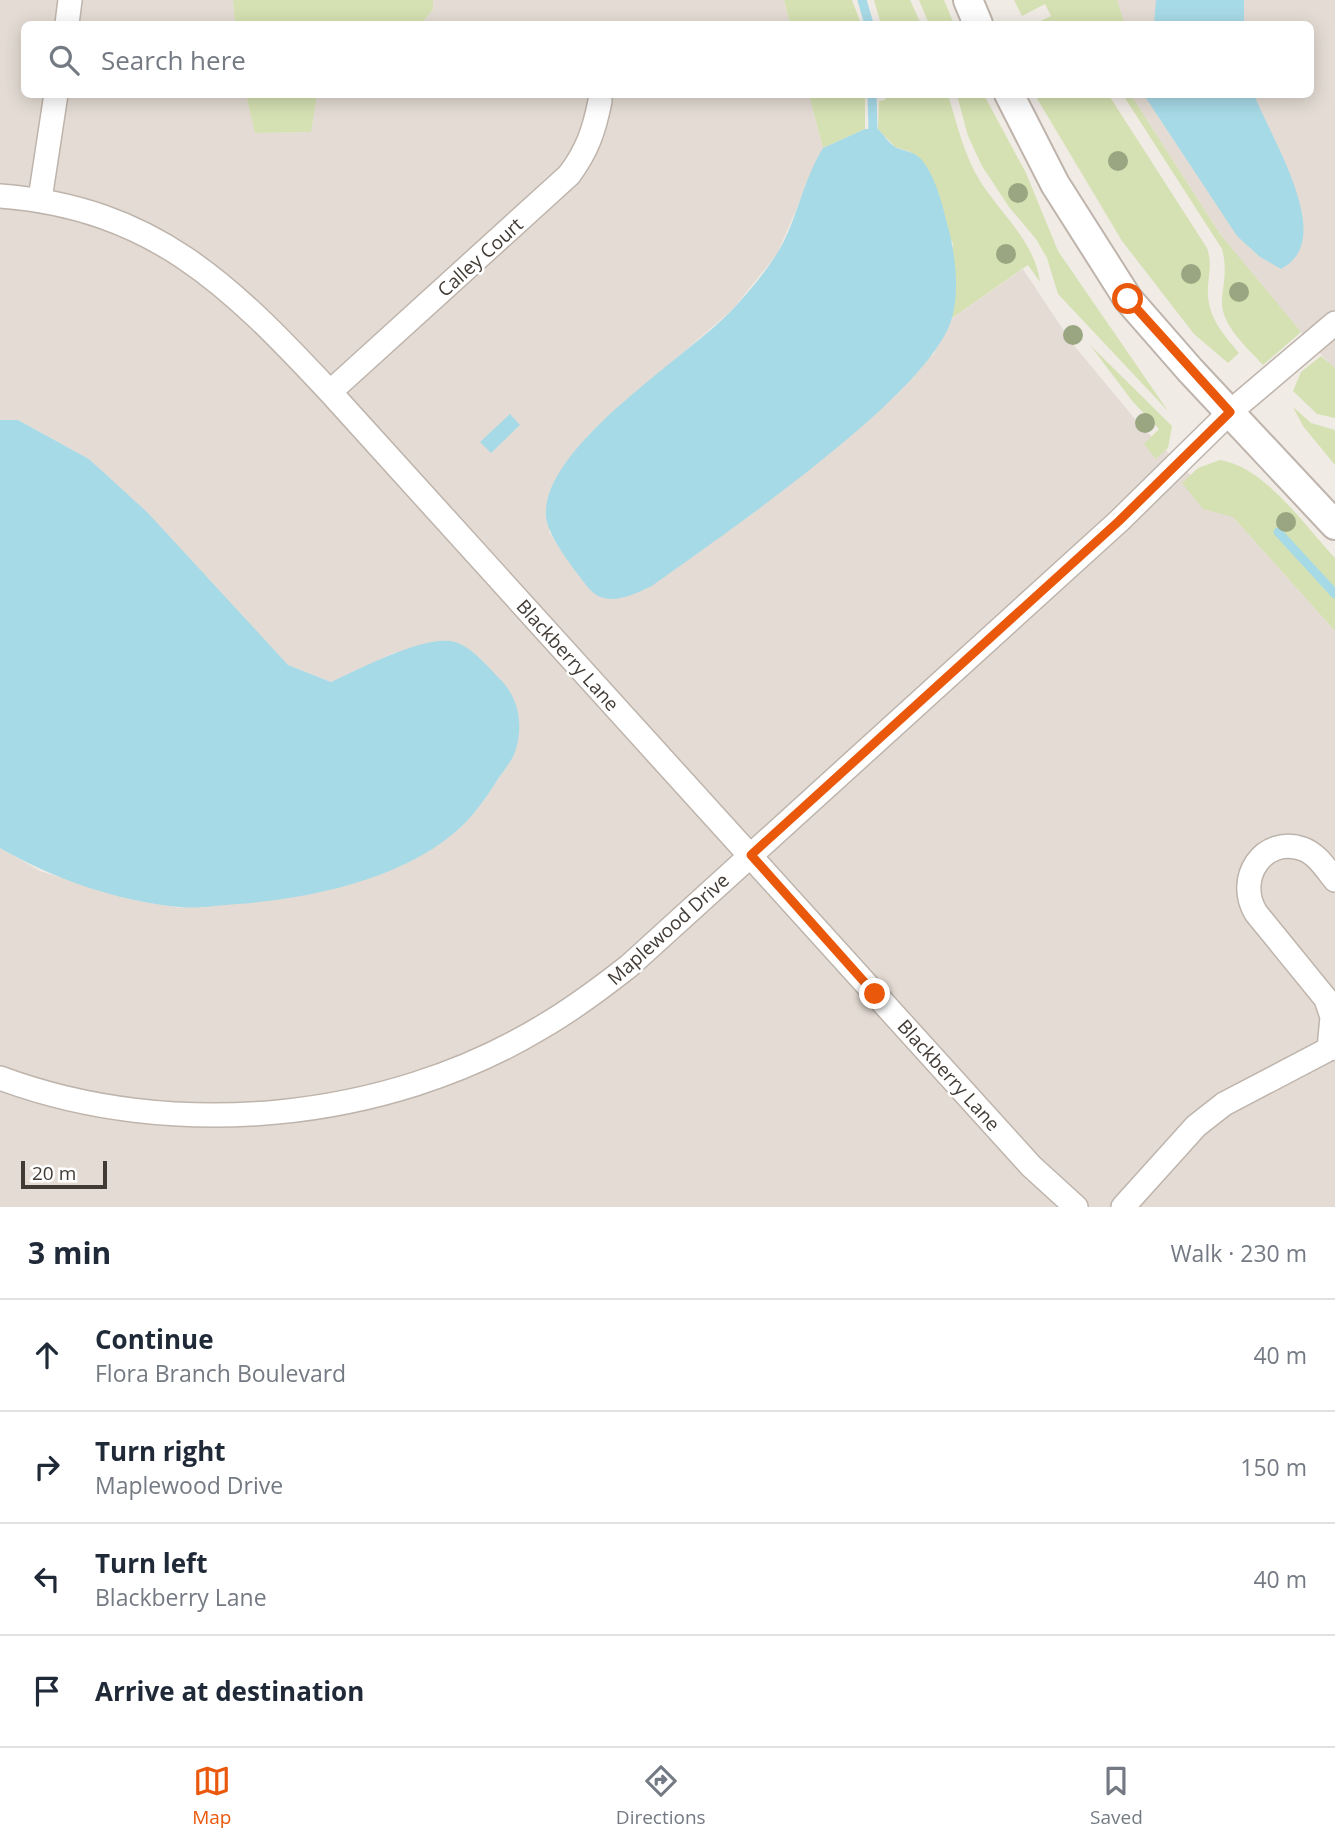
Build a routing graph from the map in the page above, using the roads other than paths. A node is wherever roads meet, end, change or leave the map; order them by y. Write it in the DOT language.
graph roads {
  1 [pos="70,0"];
  2 [pos="968,0"];
  3 [pos="66,21"];
  4 [pos="977,21"];
  5 [pos="55,98"];
  6 [pos="1011,98"];
  7 [pos="600,101"];
  8 [pos="0,196"];
  9 [pos="40,199"];
  10 [pos="1335,323"];
  11 [pos="330,392"];
  12 [pos="1230,412"];
  13 [pos="1335,525"];
  14 [pos="751,855"];
  15 [pos="1335,880"];
  16 [pos="1332,1049"];
  17 [pos="0,1078"];
  18 [pos="1076,1207"];
  19 [pos="1123,1207"];
  1 -- 3 [label="street"];
  2 -- 4 [label="street"];
  5 -- 9 [label="street"];
  6 -- 12 [label="street"];
  7 -- 11 [label="street, Calley Court"];
  8 -- 9 [label="street, Blackberry Lane"];
  9 -- 11 [label="street, Blackberry Lane"];
  10 -- 12 [label="street, Maplewood Drive"];
  11 -- 14 [label="street, Blackberry Lane"];
  12 -- 13 [label="street"];
  12 -- 14 [label="street, Maplewood Drive"];
  14 -- 17 [label="street, Maplewood Drive"];
  14 -- 18 [label="street, Blackberry Lane"];
  15 -- 16 [label="street"];
  16 -- 19 [label="street"];
}
